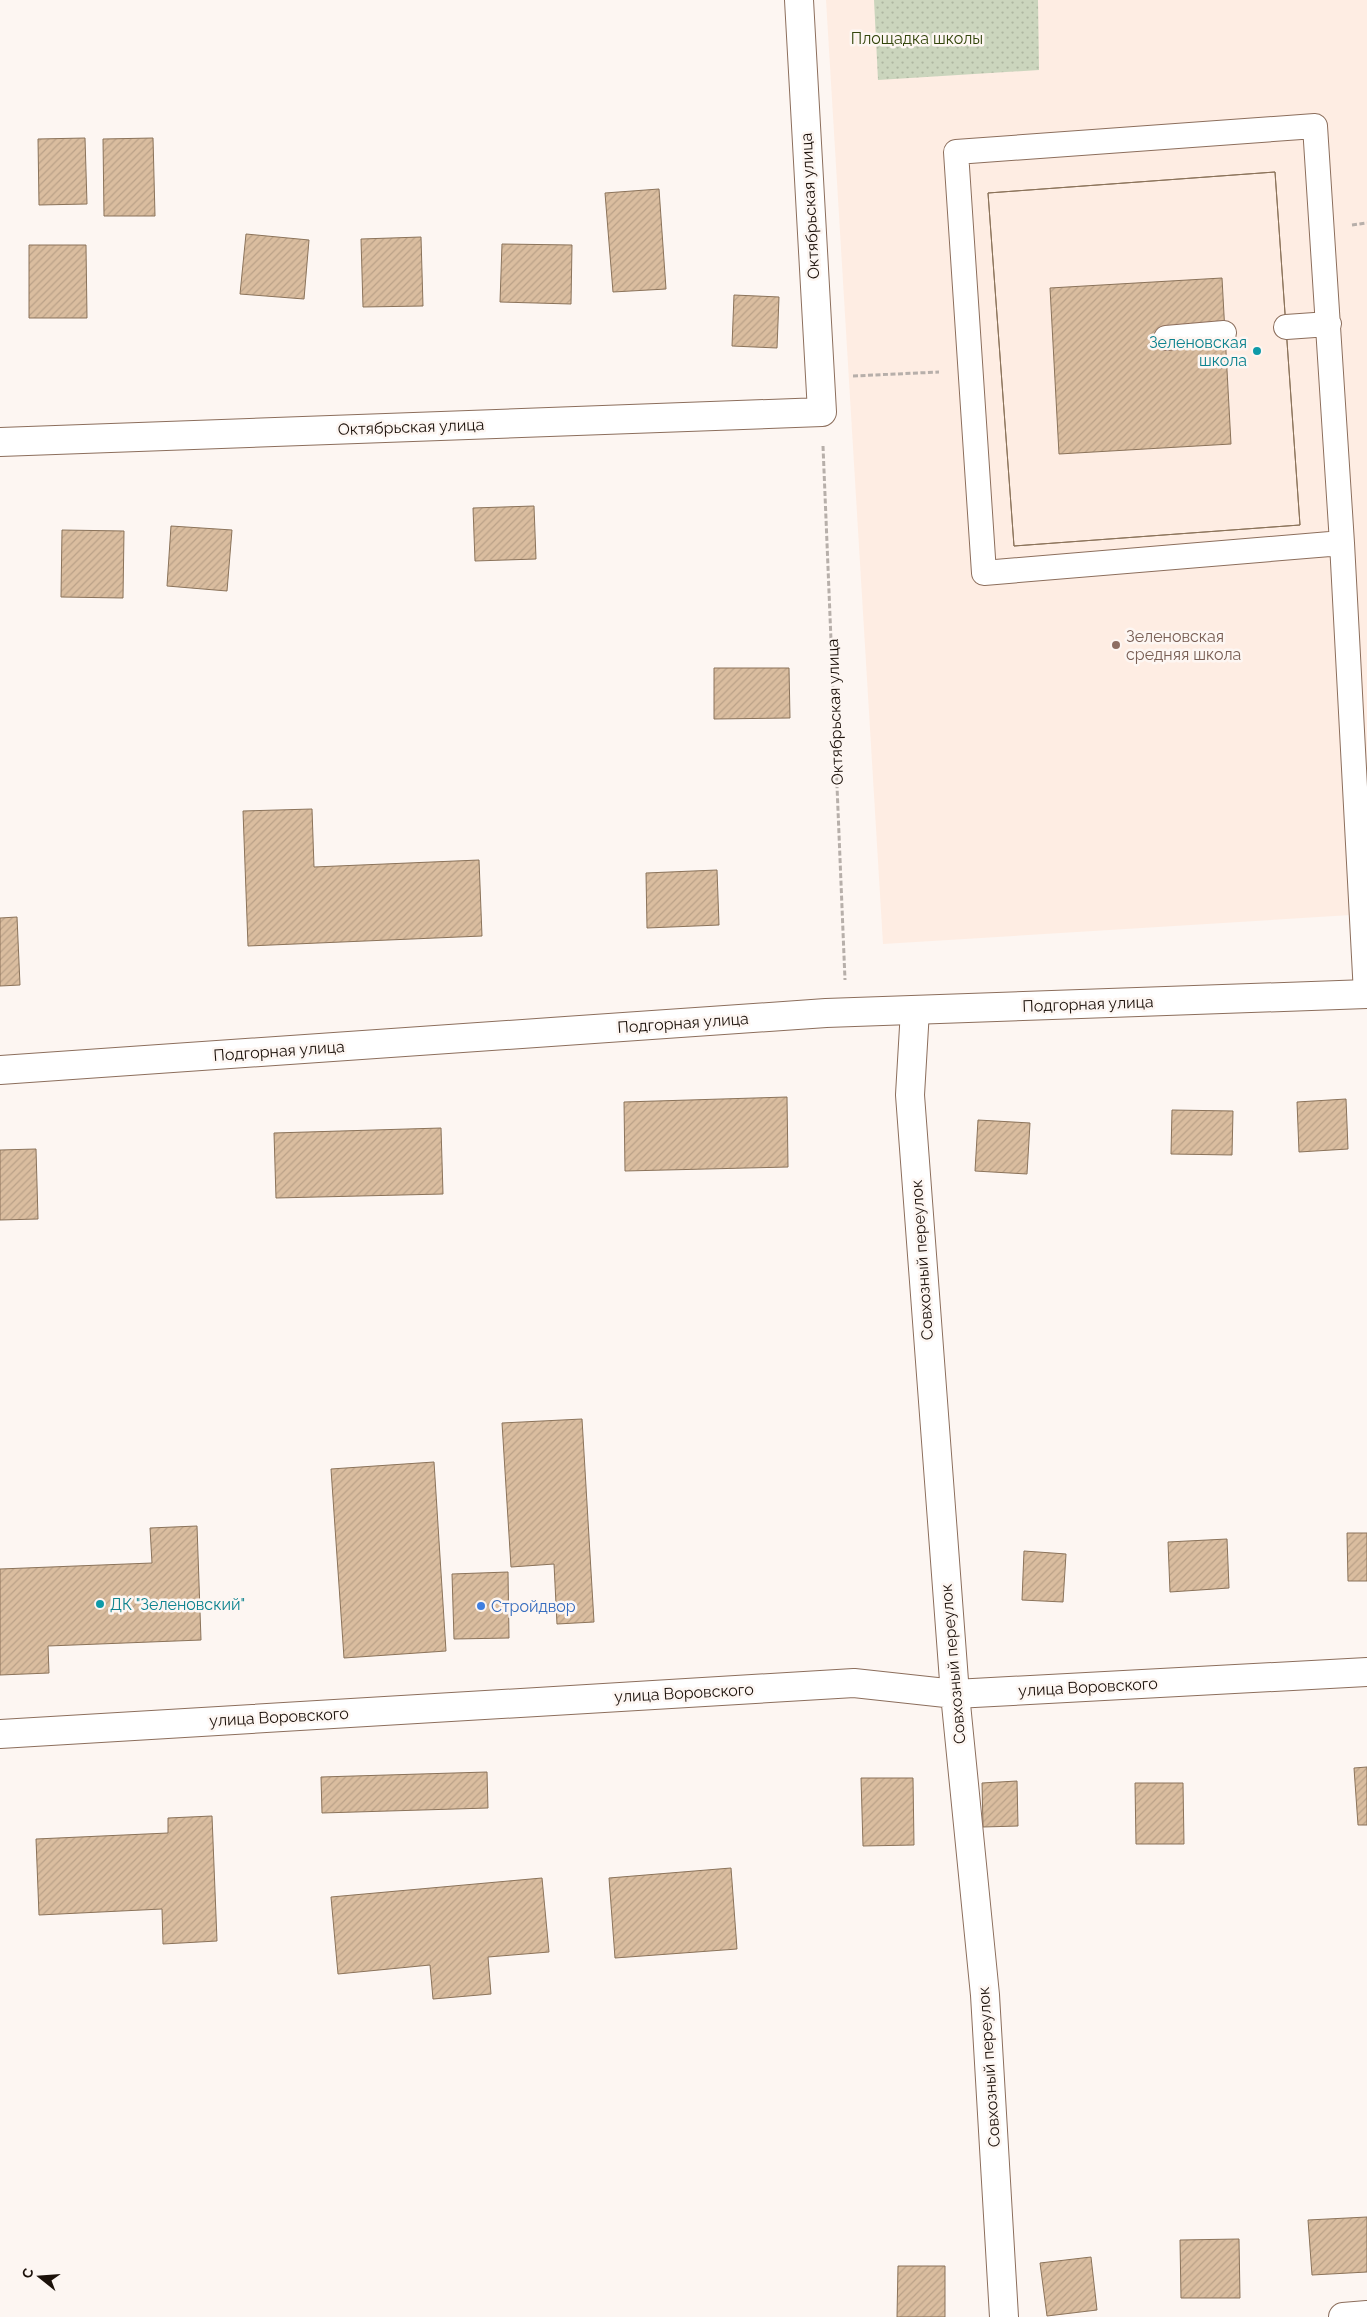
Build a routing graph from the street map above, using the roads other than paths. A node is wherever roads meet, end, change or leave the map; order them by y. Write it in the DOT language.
graph roads {
  1 [pos="799,0"];
  2 [pos="1329,324"];
  3 [pos="1286,327"];
  4 [pos="1224,333"];
  5 [pos="1166,338"];
  6 [pos="0,442"];
  7 [pos="1342,542"];
  8 [pos="1366,994"];
  9 [pos="915,1010"];
  10 [pos="0,1070"];
  11 [pos="1367,1672"];
  12 [pos="955,1694"];
  13 [pos="0,1734"];
  14 [pos="1367,2315"];
  15 [pos="1004,2317"];
  16 [pos="1344,2317"];
  1 -- 6 [label="street, Октябрьская улица"];
  2 -- 3 [label="lane"];
  2 -- 7 [label="lane"];
  2 -- 7 [label="lane"];
  4 -- 5 [label="lane"];
  7 -- 8 [label="lane"];
  8 -- 9 [label="street, Подгорная улица"];
  9 -- 10 [label="street, Подгорная улица"];
  9 -- 12 [label="street, Совхозный переулок"];
  11 -- 12 [label="street, улица Воровского"];
  12 -- 13 [label="street, улица Воровского"];
  12 -- 15 [label="street, Совхозный переулок"];
  14 -- 16 [label="street"];
}
